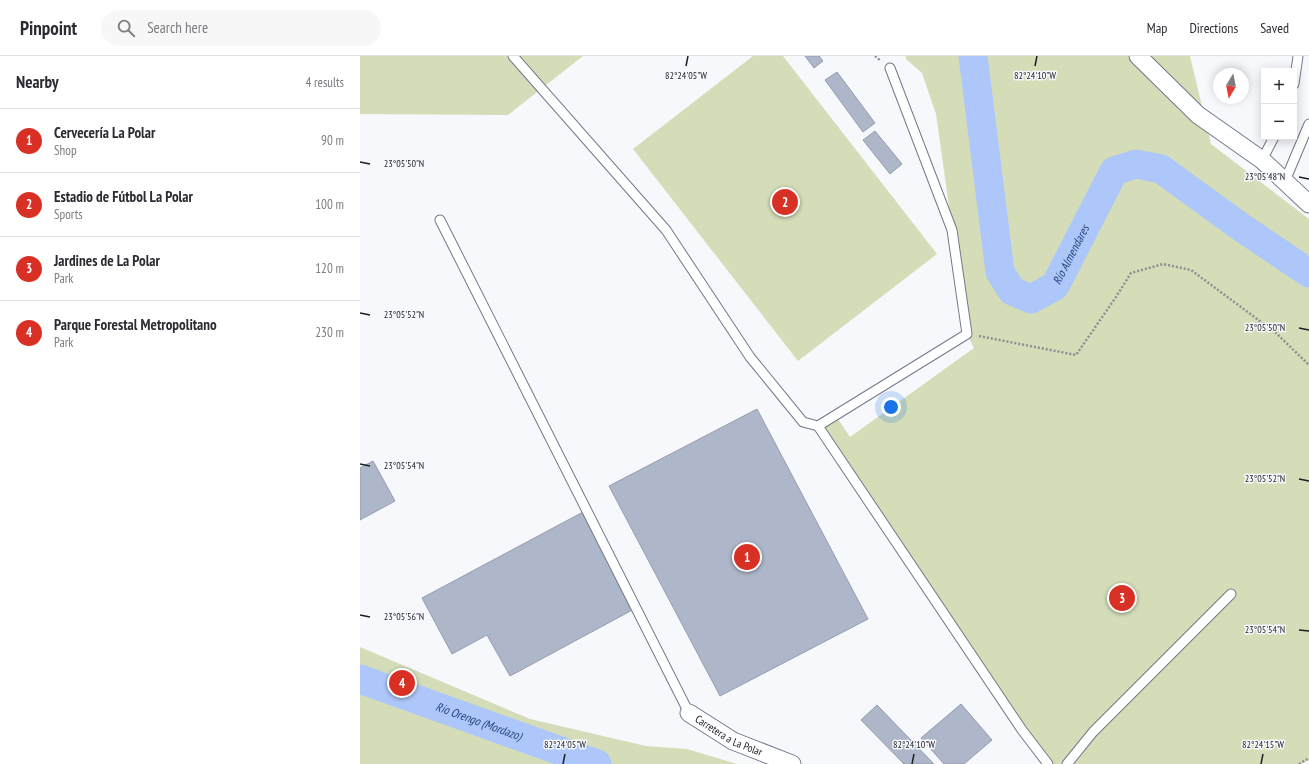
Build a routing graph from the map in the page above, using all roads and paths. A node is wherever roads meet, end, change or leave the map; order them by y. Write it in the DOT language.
graph roads {
  1 [pos="513,56"];
  2 [pos="1138,56"];
  3 [pos="1298,56"];
  4 [pos="890,68"];
  5 [pos="1296,68"];
  6 [pos="1309,124"];
  7 [pos="1272,140"];
  8 [pos="1262,160"];
  9 [pos="1285,181"];
  10 [pos="1309,204"];
  11 [pos="440,220"];
  12 [pos="967,334"];
  13 [pos="1309,364"];
  14 [pos="818,426"];
  15 [pos="1231,594"];
  16 [pos="689,713"];
  17 [pos="1309,758"];
  18 [pos="792,764"];
  19 [pos="1048,764"];
  20 [pos="1067,764"];
  21 [pos="1299,764"];
  1 -- 14 [label="lane"];
  2 -- 8 [label="street"];
  3 -- 5 [label="lane"];
  4 -- 12 [label="lane"];
  6 -- 9 [label="lane"];
  7 -- 8 [label="lane"];
  8 -- 9 [label="street"];
  9 -- 10 [label="street"];
  11 -- 16 [label="lane"];
  12 -- 13 [label="path"];
  12 -- 14 [label="lane"];
  14 -- 19 [label="lane"];
  15 -- 20 [label="lane"];
  16 -- 18 [label="street, Carretera a La Polar"];
  17 -- 21 [label="path"];
}
